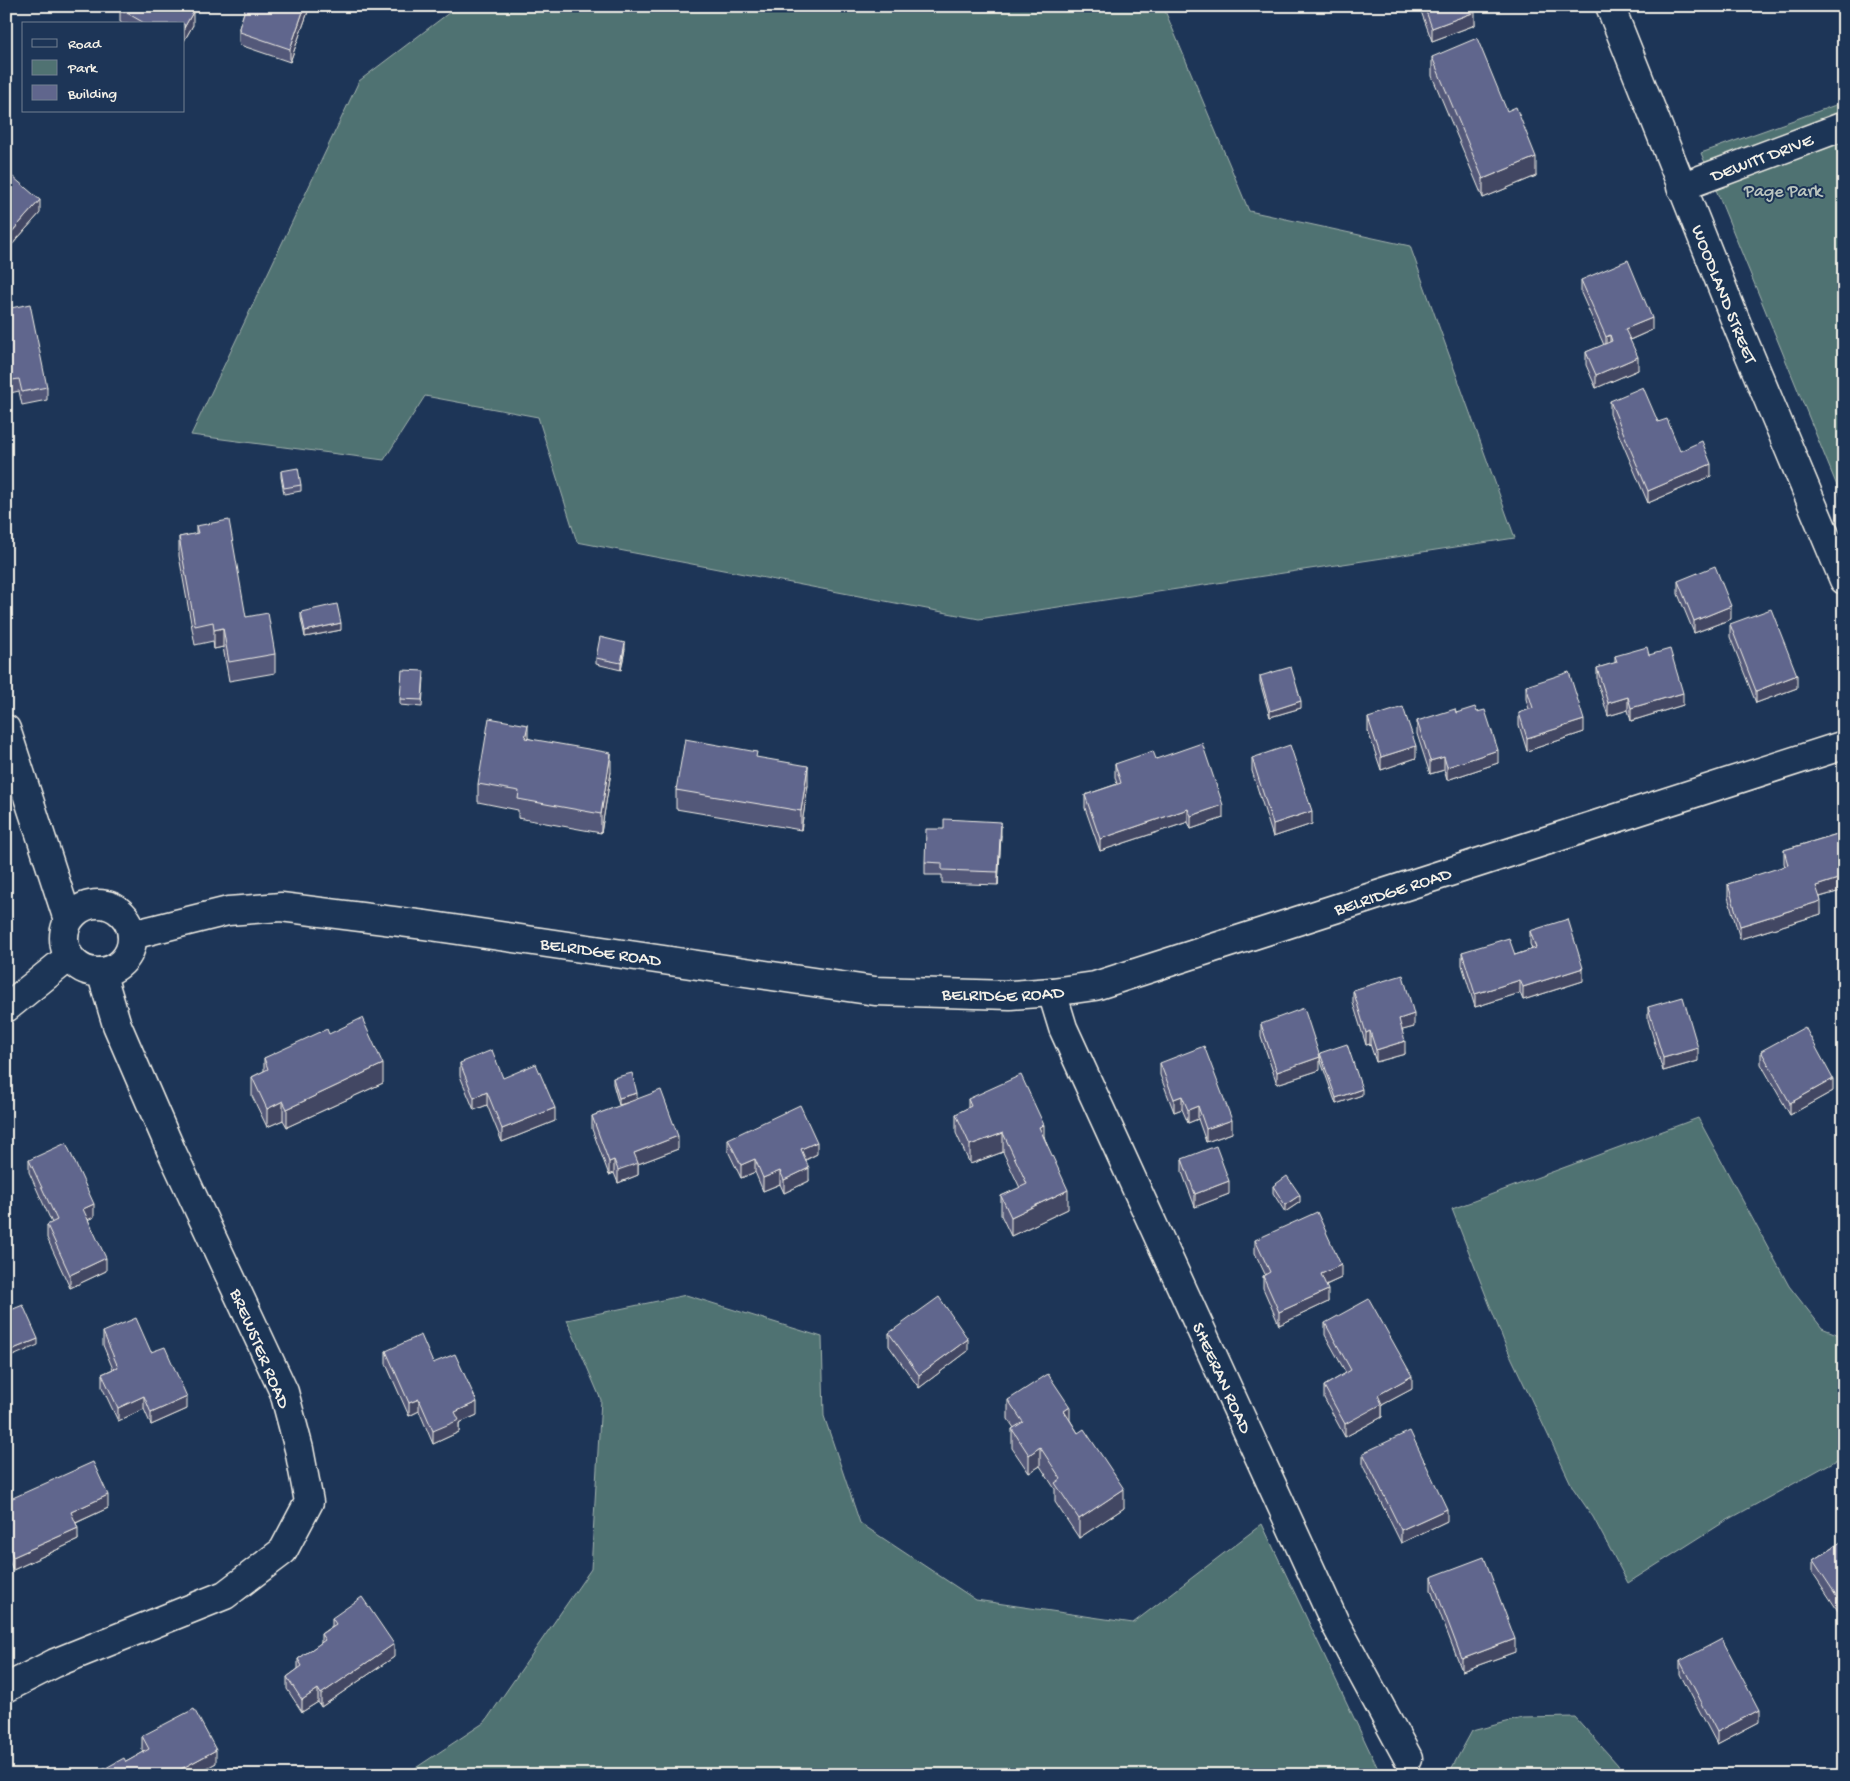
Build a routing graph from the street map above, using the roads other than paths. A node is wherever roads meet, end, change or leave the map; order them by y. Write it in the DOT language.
graph roads {
  1 [pos="1610,6"];
  2 [pos="1844,126"];
  3 [pos="1681,187"];
  4 [pos="1844,580"];
  5 [pos="6,729"];
  6 [pos="1844,745"];
  7 [pos="68,920"];
  8 [pos="132,935"];
  9 [pos="69,957"];
  10 [pos="101,972"];
  11 [pos="1052,992"];
  12 [pos="6,1008"];
  13 [pos="6,1688"];
  14 [pos="1408,1758"];
  1 -- 3 [label="street, WOODLAND STREET"];
  2 -- 3 [label="street, DEWITT DRIVE"];
  3 -- 4 [label="street, WOODLAND STREET"];
  5 -- 7 [label="street"];
  6 -- 11 [label="street, BELRIDGE ROAD"];
  7 -- 8 [label="street"];
  7 -- 9 [label="street"];
  8 -- 10 [label="street"];
  8 -- 11 [label="street, BELRIDGE ROAD"];
  9 -- 10 [label="street"];
  9 -- 12 [label="street"];
  10 -- 13 [label="street, BREWSTER ROAD"];
  11 -- 14 [label="street, SHEERAN ROAD"];
}
